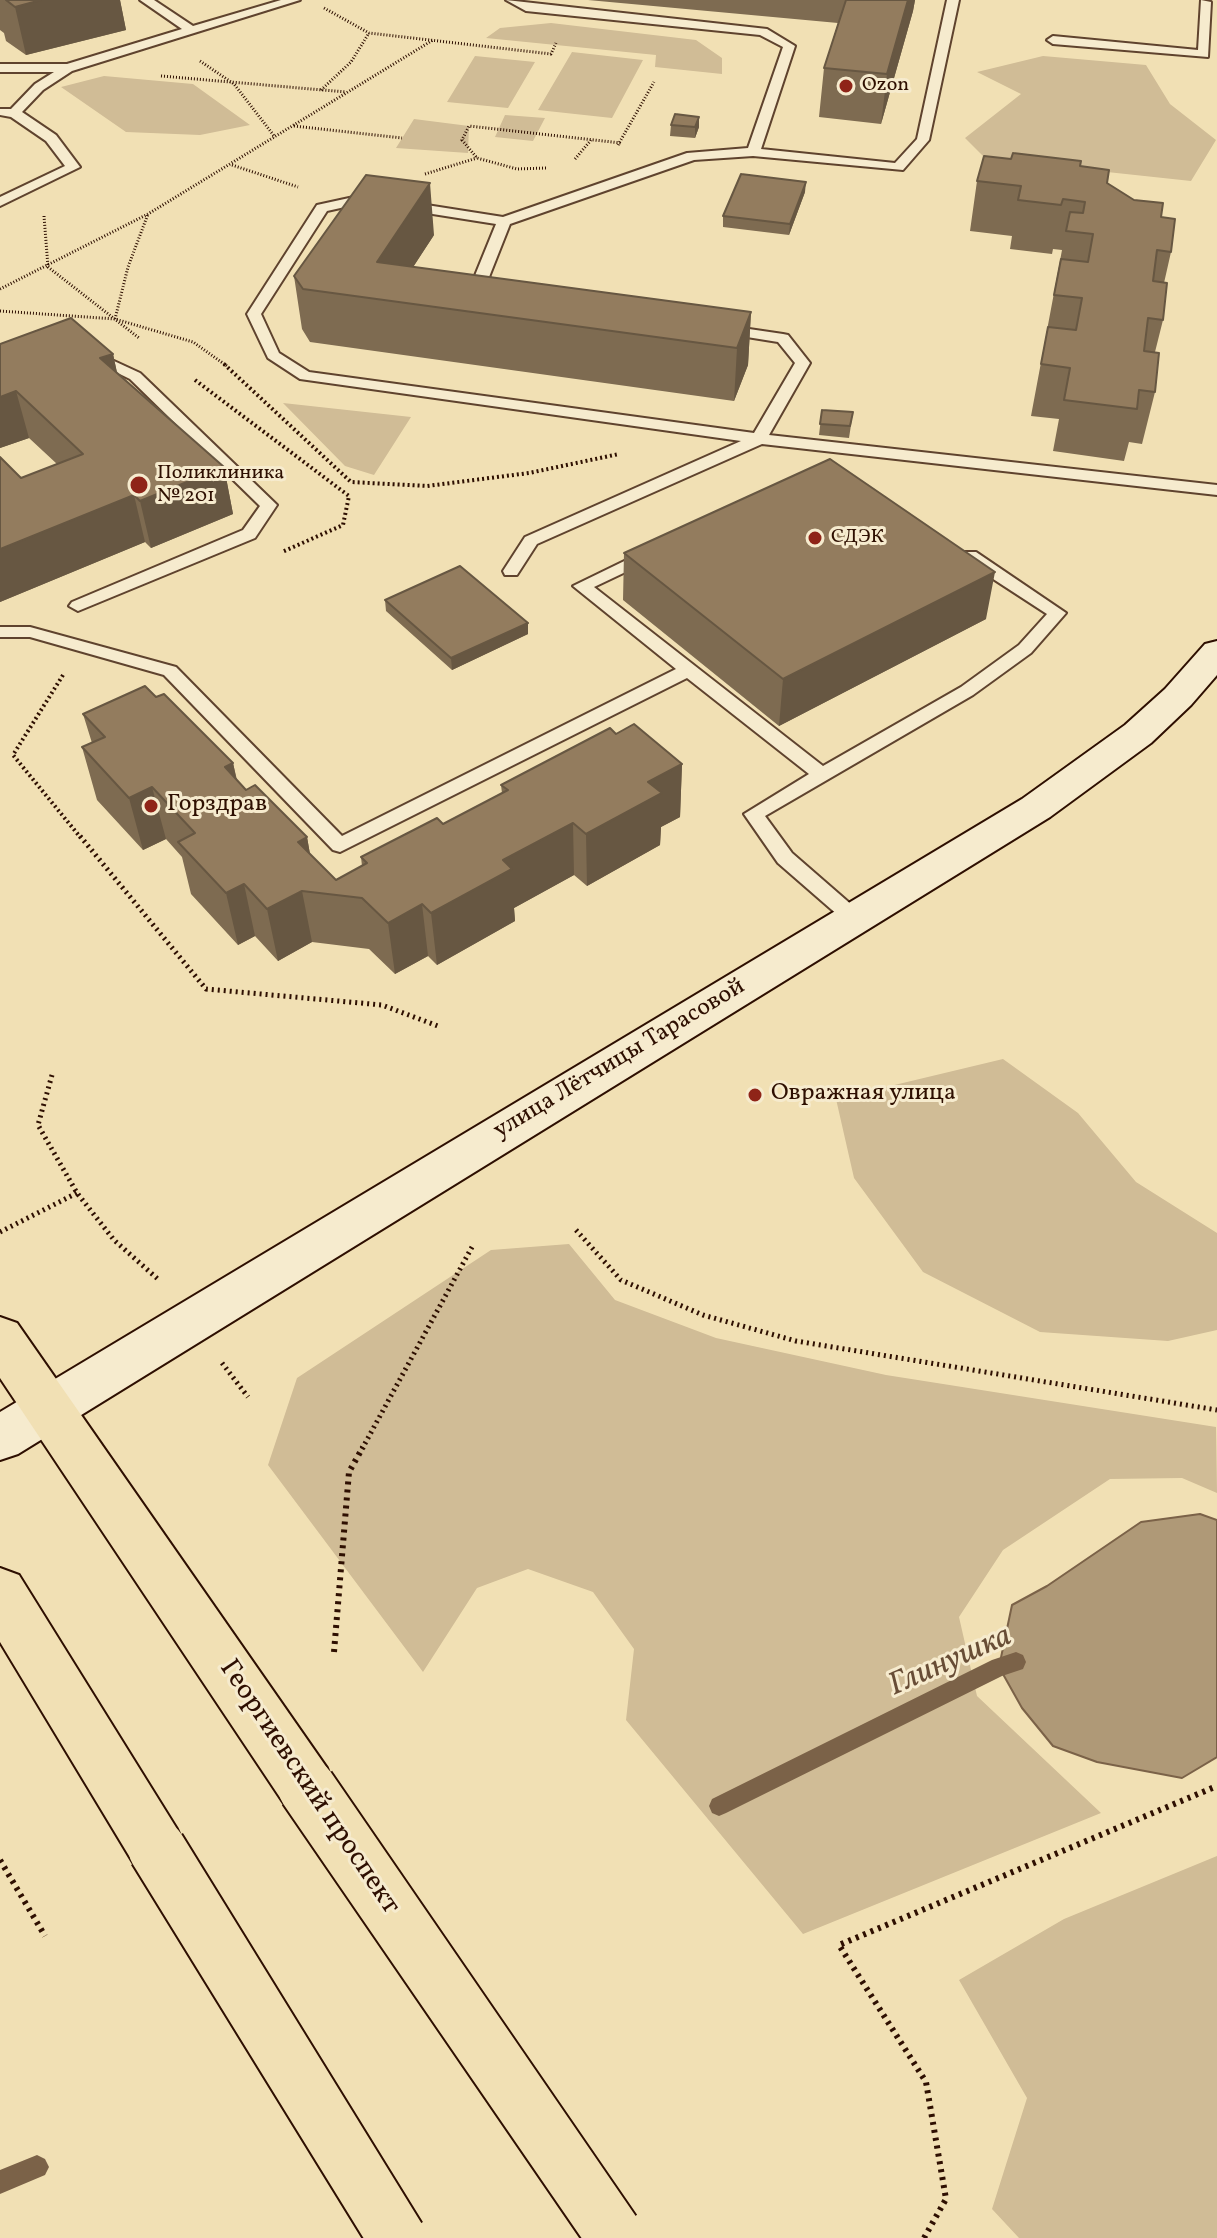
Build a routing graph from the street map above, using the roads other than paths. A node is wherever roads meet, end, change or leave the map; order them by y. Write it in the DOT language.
graph roads {
  1 [pos="146,0"];
  2 [pos="294,0"];
  3 [pos="512,0"];
  4 [pos="953,0"];
  5 [pos="1206,2"];
  6 [pos="191,30"];
  7 [pos="1053,40"];
  8 [pos="0,68"];
  9 [pos="68,68"];
  10 [pos="7,112"];
  11 [pos="753,152"];
  12 [pos="0,202"];
  13 [pos="504,221"];
  14 [pos="524,301"];
  15 [pos="707,327"];
  16 [pos="70,353"];
  17 [pos="759,439"];
  18 [pos="1217,490"];
  19 [pos="952,545"];
  20 [pos="667,546"];
  21 [pos="511,571"];
  22 [pos="78,606"];
  23 [pos="0,632"];
  24 [pos="1217,652"];
  25 [pos="688,670"];
  26 [pos="822,775"];
  27 [pos="854,918"];
  28 [pos="0,1338"];
  29 [pos="48,1409"];
  30 [pos="0,1438"];
  31 [pos="0,1593"];
  32 [pos="614,2235"];
  33 [pos="397,2238"];
  1 -- 6 [label="lane"];
  2 -- 6 [label="lane"];
  3 -- 11 [label="lane"];
  4 -- 11 [label="lane"];
  5 -- 7 [label="lane"];
  6 -- 9 [label="lane"];
  8 -- 9 [label="lane"];
  9 -- 10 [label="lane"];
  10 -- 12 [label="lane"];
  11 -- 13 [label="lane"];
  13 -- 14 [label="lane"];
  13 -- 17 [label="lane"];
  15 -- 17 [label="lane"];
  16 -- 22 [label="lane"];
  17 -- 18 [label="lane"];
  17 -- 21 [label="lane"];
  19 -- 26 [label="lane"];
  20 -- 25 [label="lane"];
  23 -- 25 [label="lane"];
  24 -- 27 [label="main road, улица Лётчицы Тарасовой"];
  25 -- 26 [label="lane"];
  26 -- 27 [label="lane"];
  27 -- 29 [label="main road, улица Лётчицы Тарасовой"];
  28 -- 29 [label="main road, Георгиевский проспект"];
  29 -- 30 [label="main road, улица Лётчицы Тарасовой"];
  29 -- 32 [label="main road, Георгиевский проспект, bridge"];
  31 -- 33 [label="main road, bridge"];
}
